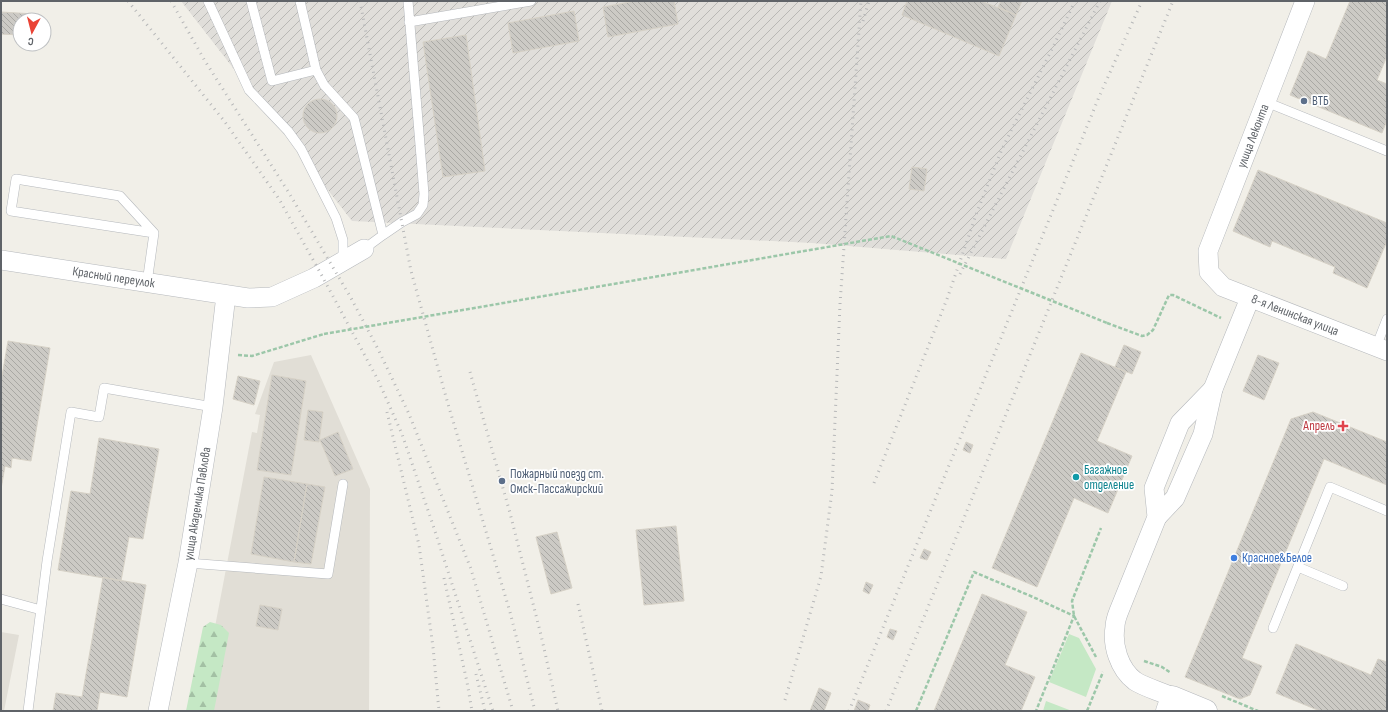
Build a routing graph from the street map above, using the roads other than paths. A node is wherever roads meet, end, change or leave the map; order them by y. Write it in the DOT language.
graph roads {
  1 [pos="208,1"];
  2 [pos="251,1"];
  3 [pos="300,1"];
  4 [pos="408,1"];
  5 [pos="531,1"];
  6 [pos="1305,1"];
  7 [pos="410,22"];
  8 [pos="316,70"];
  9 [pos="1266,102"];
  10 [pos="1387,151"];
  11 [pos="154,233"];
  12 [pos="383,235"];
  13 [pos="364,249"];
  14 [pos="1,260"];
  15 [pos="343,260"];
  16 [pos="1209,272"];
  17 [pos="146,283"];
  18 [pos="226,295"];
  19 [pos="1250,298"];
  20 [pos="1387,319"];
  21 [pos="1382,349"];
  22 [pos="213,407"];
  23 [pos="343,484"];
  24 [pos="1387,511"];
  25 [pos="188,563"];
  26 [pos="1298,567"];
  27 [pos="1343,586"];
  28 [pos="1,599"];
  29 [pos="41,610"];
  30 [pos="1273,628"];
  31 [pos="1169,704"];
  32 [pos="28,711"];
  33 [pos="158,711"];
  34 [pos="1206,711"];
  1 -- 15 [label="lane"];
  2 -- 8 [label="lane"];
  3 -- 8 [label="lane"];
  4 -- 7 [label="lane"];
  5 -- 7 [label="lane"];
  6 -- 9 [label="street, улица Леконта"];
  7 -- 12 [label="lane"];
  8 -- 12 [label="lane"];
  9 -- 10 [label="lane"];
  9 -- 16 [label="street, улица Леконта"];
  11 -- 11 [label="lane"];
  11 -- 17 [label="lane"];
  12 -- 13 [label="lane"];
  13 -- 15 [label="street, Красный переулок"];
  14 -- 17 [label="street, Красный переулок"];
  15 -- 18 [label="street, Красный переулок"];
  16 -- 19 [label="street, 8-я Ленинская улица"];
  17 -- 18 [label="street, Красный переулок"];
  18 -- 22 [label="street, улица Академика Павлова"];
  19 -- 21 [label="street, 8-я Ленинская улица"];
  19 -- 31 [label="street"];
  20 -- 21 [label="lane"];
  22 -- 25 [label="street, улица Академика Павлова"];
  22 -- 29 [label="lane"];
  23 -- 25 [label="lane"];
  24 -- 26 [label="lane"];
  25 -- 33 [label="street, улица Академика Павлова"];
  26 -- 27 [label="lane"];
  26 -- 30 [label="lane"];
  28 -- 29 [label="lane"];
  29 -- 32 [label="lane"];
  31 -- 34 [label="street"];
}
